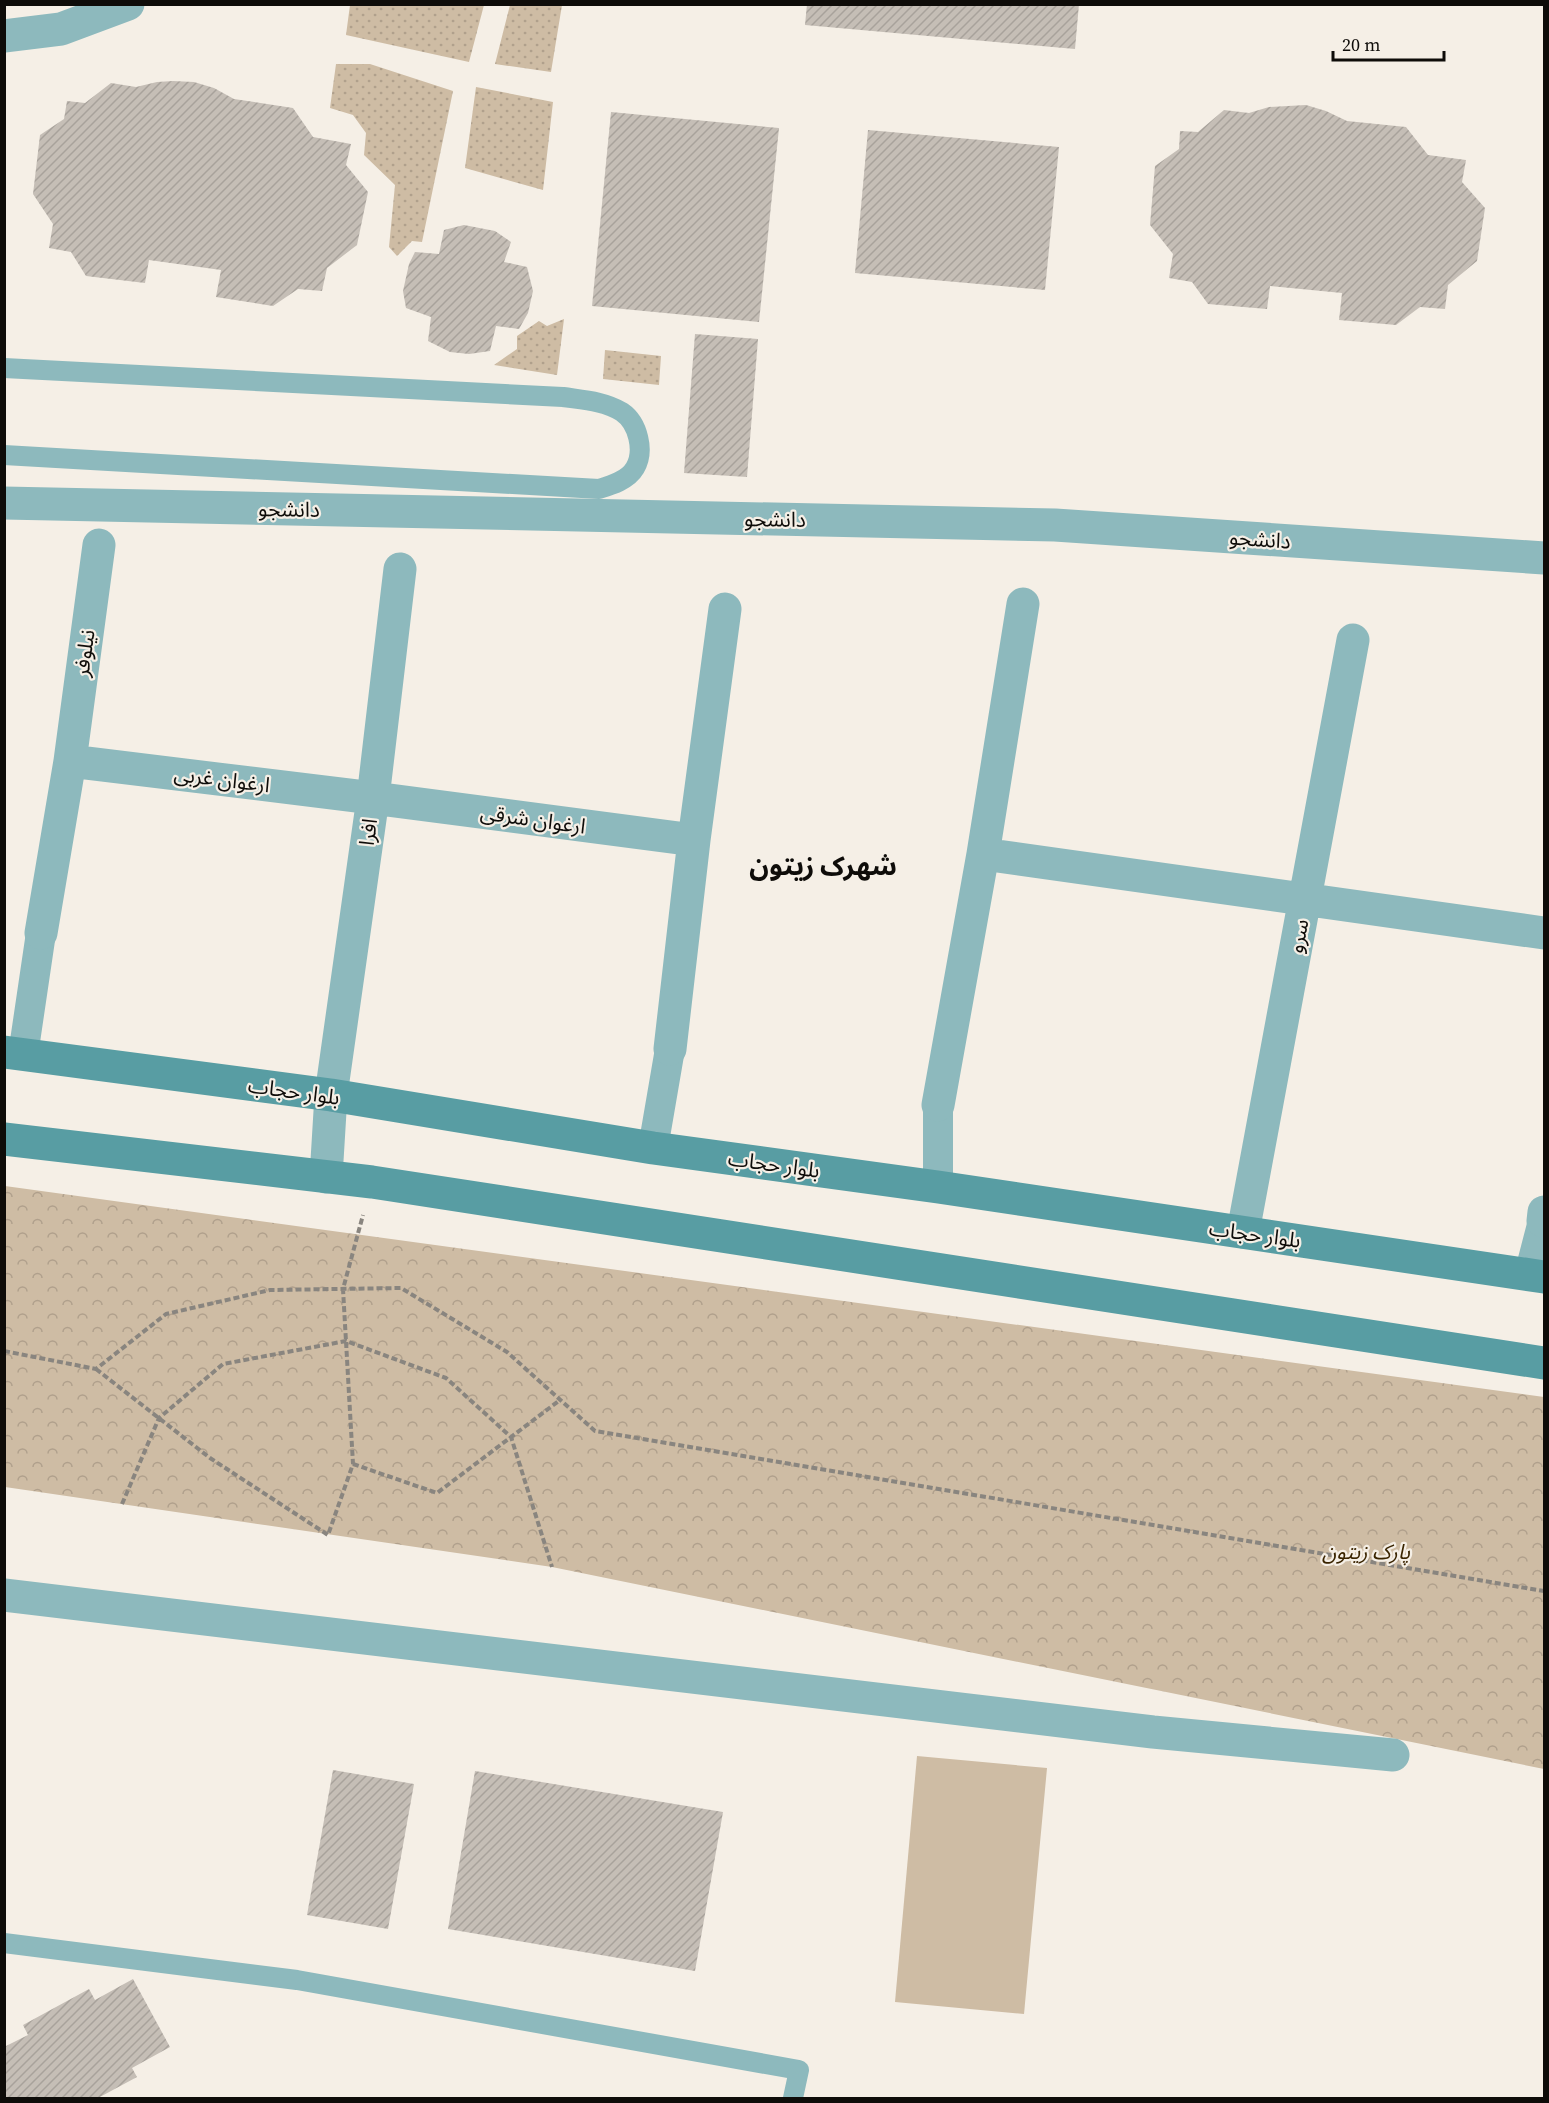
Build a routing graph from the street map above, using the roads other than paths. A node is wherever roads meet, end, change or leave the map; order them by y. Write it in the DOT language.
graph roads {
  1 [pos="128,4"];
  2 [pos="4,36"];
  3 [pos="4,368"];
  4 [pos="4,455"];
  5 [pos="4,503"];
  6 [pos="99,545"];
  7 [pos="1545,558"];
  8 [pos="400,569"];
  9 [pos="1023,604"];
  10 [pos="725,609"];
  11 [pos="1353,640"];
  12 [pos="70,761"];
  13 [pos="373,798"];
  14 [pos="693,840"];
  15 [pos="983,854"];
  16 [pos="1305,898"];
  17 [pos="41,933"];
  18 [pos="1545,933"];
  19 [pos="670,1049"];
  20 [pos="14,1053"];
  21 [pos="331,1095"];
  22 [pos="938,1105"];
  23 [pos="4,1138"];
  24 [pos="653,1148"];
  25 [pos="326,1177"];
  26 [pos="938,1187"];
  27 [pos="1544,1217"];
  28 [pos="1243,1232"];
  29 [pos="1537,1276"];
  30 [pos="1545,1363"];
  31 [pos="4,1595"];
  32 [pos="1393,1755"];
  33 [pos="4,1943"];
  34 [pos="792,2098"];
  1 -- 2 [label="street"];
  3 -- 4 [label="lane"];
  5 -- 7 [label="street, دانشجو"];
  6 -- 12 [label="street, نیلوفر"];
  8 -- 13 [label="street, افرا"];
  9 -- 15 [label="street"];
  10 -- 14 [label="street"];
  11 -- 16 [label="street, سرو"];
  12 -- 13 [label="street, ارغوان غربی"];
  12 -- 17 [label="street, نیلوفر"];
  13 -- 14 [label="street, ارغوان شرقی"];
  13 -- 21 [label="street, افرا"];
  14 -- 19 [label="street"];
  15 -- 16 [label="street"];
  15 -- 22 [label="street"];
  16 -- 18 [label="street"];
  16 -- 28 [label="street, سرو"];
  17 -- 20 [label="street"];
  19 -- 24 [label="street"];
  20 -- 21 [label="main road, بلوار حجاب"];
  21 -- 24 [label="main road, بلوار حجاب"];
  21 -- 25 [label="street, افرا"];
  22 -- 26 [label="street"];
  23 -- 25 [label="main road"];
  24 -- 26 [label="main road, بلوار حجاب"];
  25 -- 30 [label="main road"];
  26 -- 28 [label="main road, بلوار حجاب"];
  27 -- 29 [label="street"];
  28 -- 29 [label="main road, بلوار حجاب"];
  31 -- 32 [label="street"];
  33 -- 34 [label="lane"];
}
